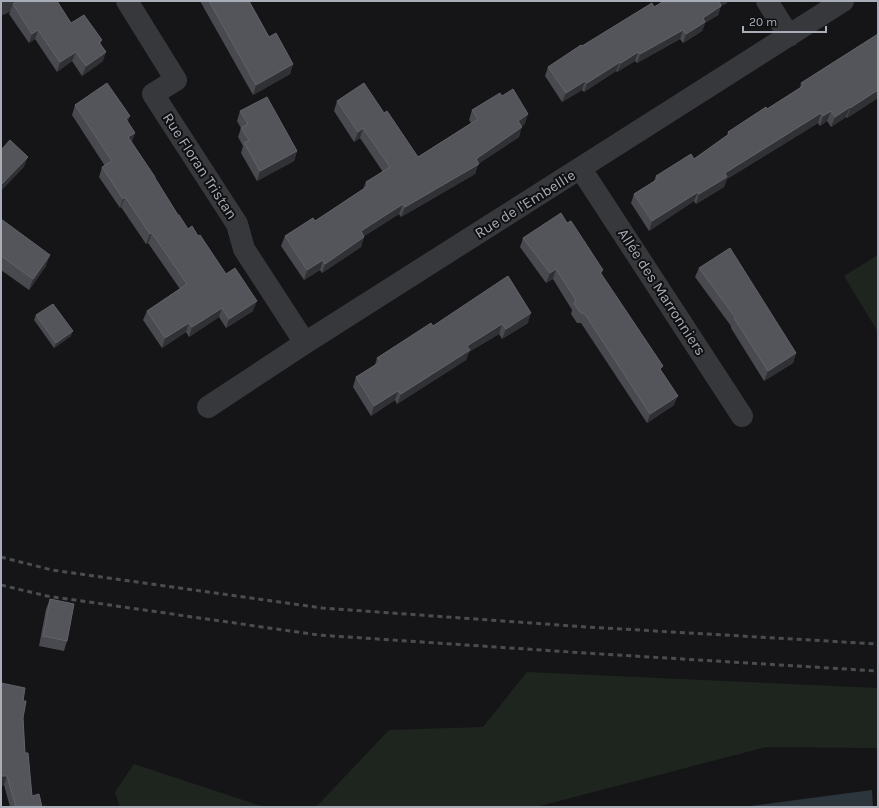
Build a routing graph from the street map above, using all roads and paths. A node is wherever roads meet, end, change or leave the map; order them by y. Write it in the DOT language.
graph roads {
  1 [pos="6,1"];
  2 [pos="127,1"];
  3 [pos="767,1"];
  4 [pos="843,1"];
  5 [pos="1,4"];
  6 [pos="789,36"];
  7 [pos="581,168"];
  8 [pos="305,343"];
  9 [pos="208,407"];
  10 [pos="742,416"];
  1 -- 5 [label="street"];
  2 -- 8 [label="street, Rue Floran Tristan"];
  3 -- 6 [label="street"];
  4 -- 6 [label="street, Rue de l'Embellie"];
  6 -- 7 [label="street, Rue de l'Embellie"];
  7 -- 8 [label="street, Rue de l'Embellie"];
  7 -- 10 [label="street, Allée des Marronniers"];
  8 -- 9 [label="street, Rue de l'Embellie"];
}
